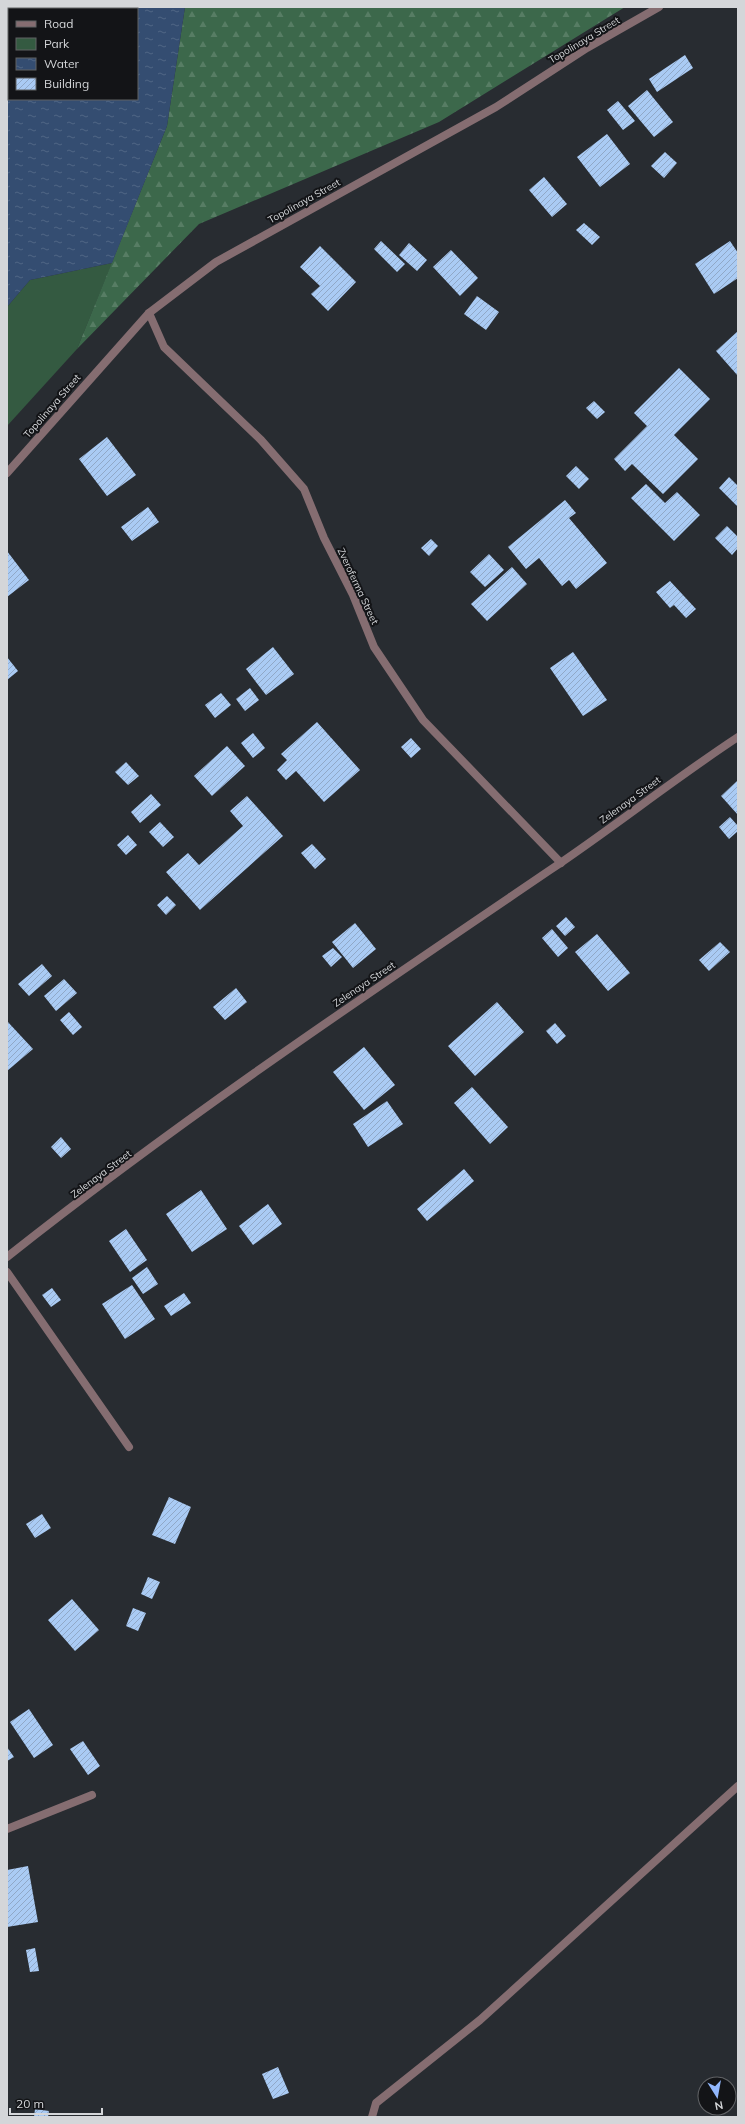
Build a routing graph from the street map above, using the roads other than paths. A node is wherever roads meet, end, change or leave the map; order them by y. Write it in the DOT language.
graph roads {
  1 [pos="659,7"];
  2 [pos="149,313"];
  3 [pos="7,473"];
  4 [pos="738,737"];
  5 [pos="560,863"];
  6 [pos="7,1257"];
  7 [pos="7,1272"];
  8 [pos="129,1447"];
  9 [pos="738,1786"];
  10 [pos="92,1795"];
  11 [pos="7,1829"];
  12 [pos="372,2117"];
  1 -- 2 [label="street, Topolinaya Street"];
  2 -- 3 [label="street, Topolinaya Street"];
  2 -- 5 [label="street, Zveroferma Street"];
  4 -- 5 [label="street, Zelenaya Street"];
  5 -- 6 [label="street, Zelenaya Street"];
  7 -- 8 [label="street"];
  9 -- 12 [label="street"];
  10 -- 11 [label="street"];
}
